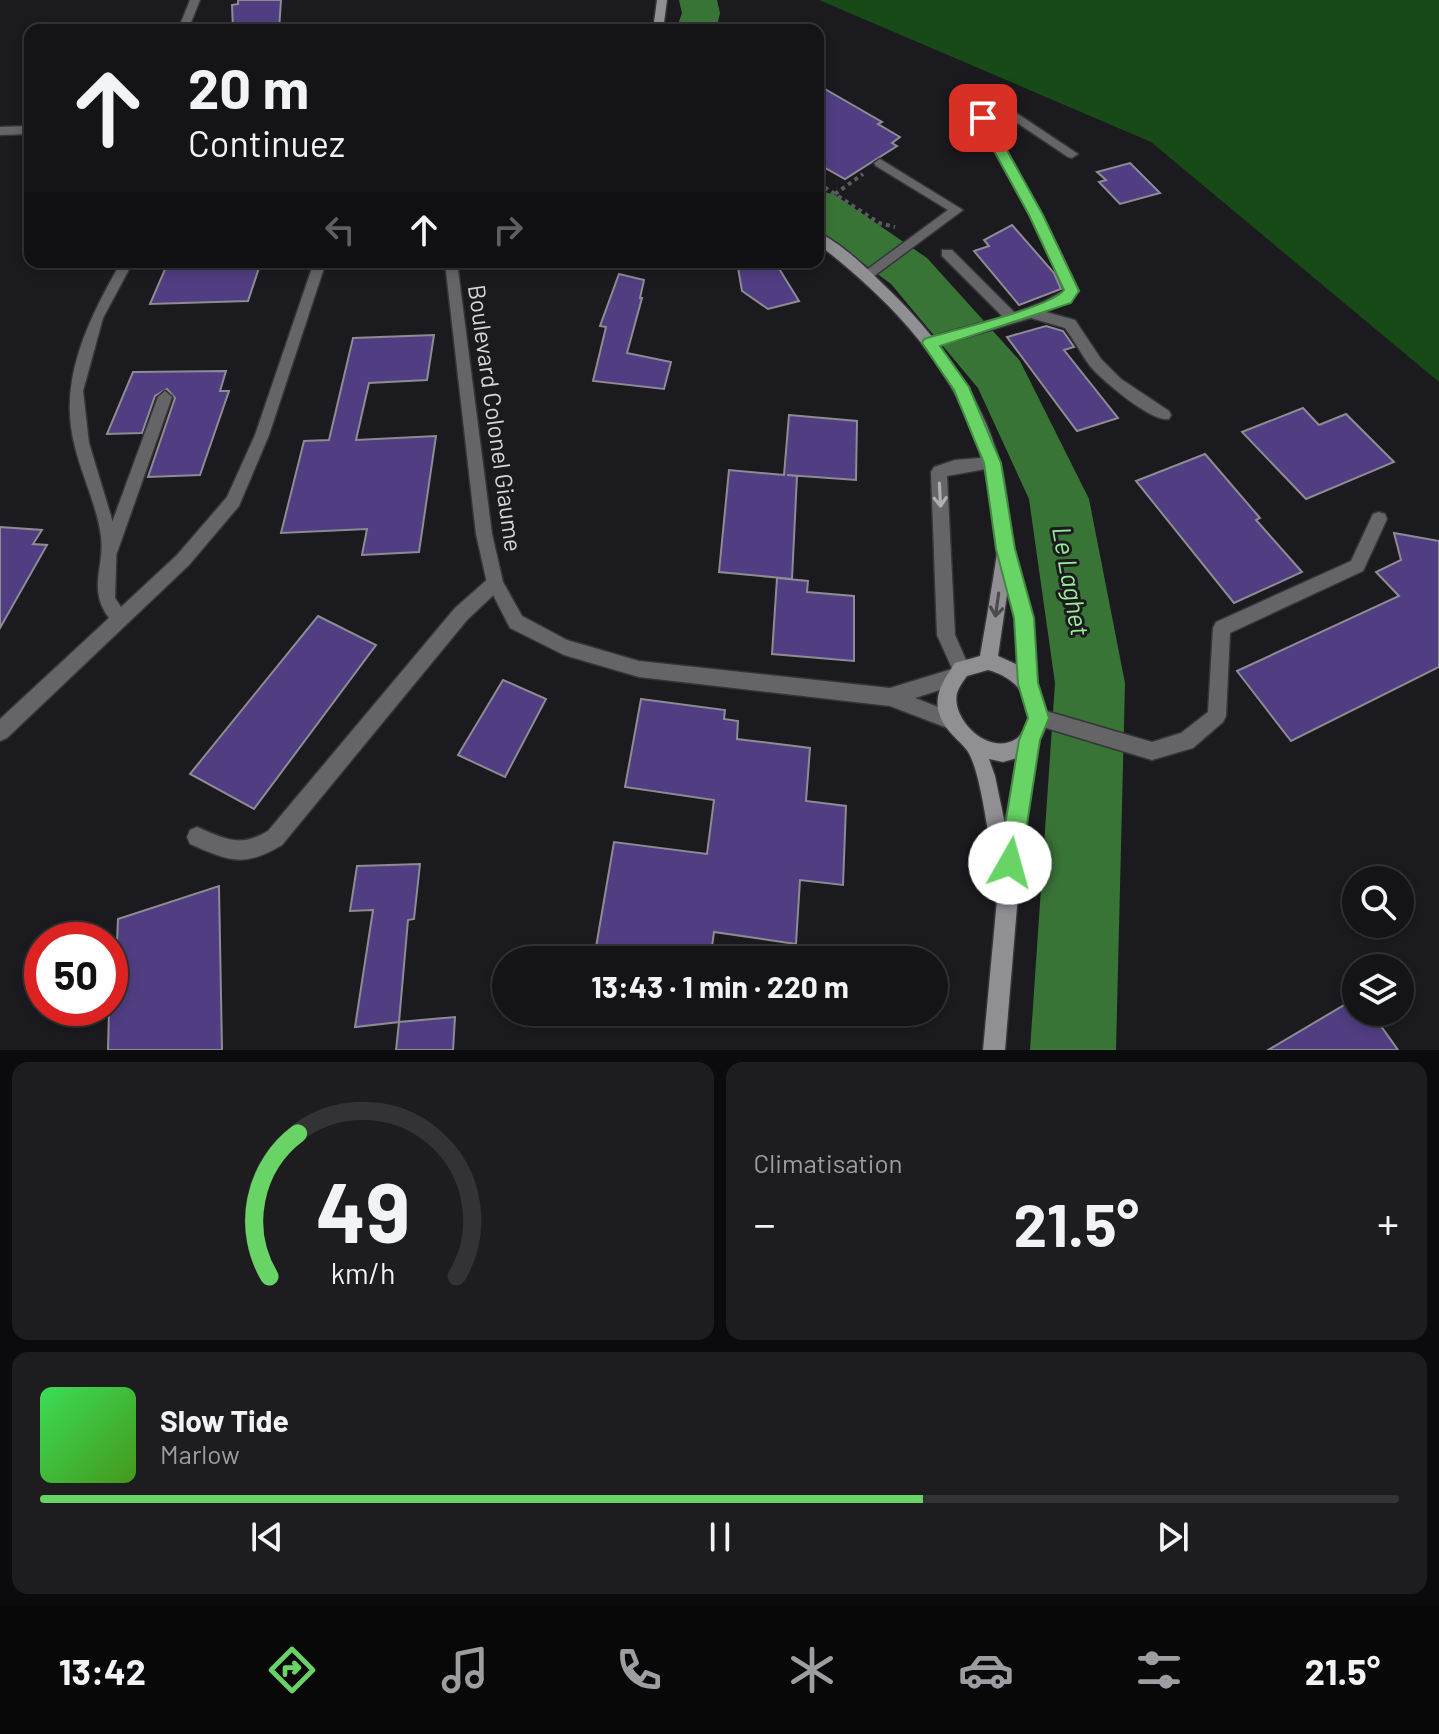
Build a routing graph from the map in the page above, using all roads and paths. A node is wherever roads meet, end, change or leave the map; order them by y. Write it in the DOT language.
graph roads {
  1 [pos="195,0"];
  2 [pos="662,0"];
  3 [pos="185,24"];
  4 [pos="659,24"];
  5 [pos="24,130"];
  6 [pos="0,131"];
  7 [pos="1072,154"];
  8 [pos="880,163"];
  9 [pos="824,187"];
  10 [pos="835,194"];
  11 [pos="918,239"];
  12 [pos="824,241"];
  13 [pos="947,253"];
  14 [pos="124,268"];
  15 [pos="318,268"];
  16 [pos="452,268"];
  17 [pos="872,273"];
  18 [pos="1032,313"];
  19 [pos="1012,318"];
  20 [pos="937,341"];
  21 [pos="165,397"];
  22 [pos="1164,415"];
  23 [pos="992,463"];
  24 [pos="1379,519"];
  25 [pos="1006,549"];
  26 [pos="108,554"];
  27 [pos="495,583"];
  28 [pos="121,620"];
  29 [pos="988,662"];
  30 [pos="956,674"];
  31 [pos="1028,684"];
  32 [pos="890,697"];
  33 [pos="1039,718"];
  34 [pos="950,720"];
  35 [pos="0,732"];
  36 [pos="1029,740"];
  37 [pos="973,744"];
  38 [pos="197,837"];
  39 [pos="1007,892"];
  40 [pos="994,1050"];
  1 -- 3 [label="street"];
  2 -- 4 [label="main road"];
  5 -- 6 [label="street"];
  7 -- 18 [label="street"];
  8 -- 10 [label="path"];
  8 -- 11 [label="street"];
  9 -- 10 [label="path"];
  10 -- 11 [label="path"];
  11 -- 17 [label="street"];
  12 -- 17 [label="main road"];
  13 -- 19 [label="street"];
  14 -- 26 [label="street"];
  15 -- 28 [label="street"];
  16 -- 27 [label="street, Boulevard Colonel Giaume"];
  17 -- 20 [label="main road"];
  18 -- 19 [label="street"];
  18 -- 22 [label="street"];
  19 -- 20 [label="street"];
  20 -- 23 [label="main road"];
  21 -- 26 [label="street"];
  23 -- 25 [label="main road"];
  23 -- 30 [label="street, one-way"];
  24 -- 33 [label="street"];
  25 -- 29 [label="main road, one-way"];
  25 -- 31 [label="main road"];
  26 -- 28 [label="street"];
  27 -- 32 [label="street, Boulevard Colonel Giaume"];
  27 -- 38 [label="street"];
  28 -- 35 [label="street"];
  29 -- 30 [label="main road"];
  29 -- 31 [label="main road"];
  30 -- 32 [label="street, Boulevard Colonel Giaume"];
  30 -- 34 [label="main road"];
  31 -- 33 [label="main road"];
  32 -- 34 [label="street, Boulevard Colonel Giaume"];
  33 -- 36 [label="main road"];
  34 -- 37 [label="main road"];
  36 -- 37 [label="main road"];
  36 -- 39 [label="main road"];
  37 -- 39 [label="main road"];
  39 -- 40 [label="main road"];
}
